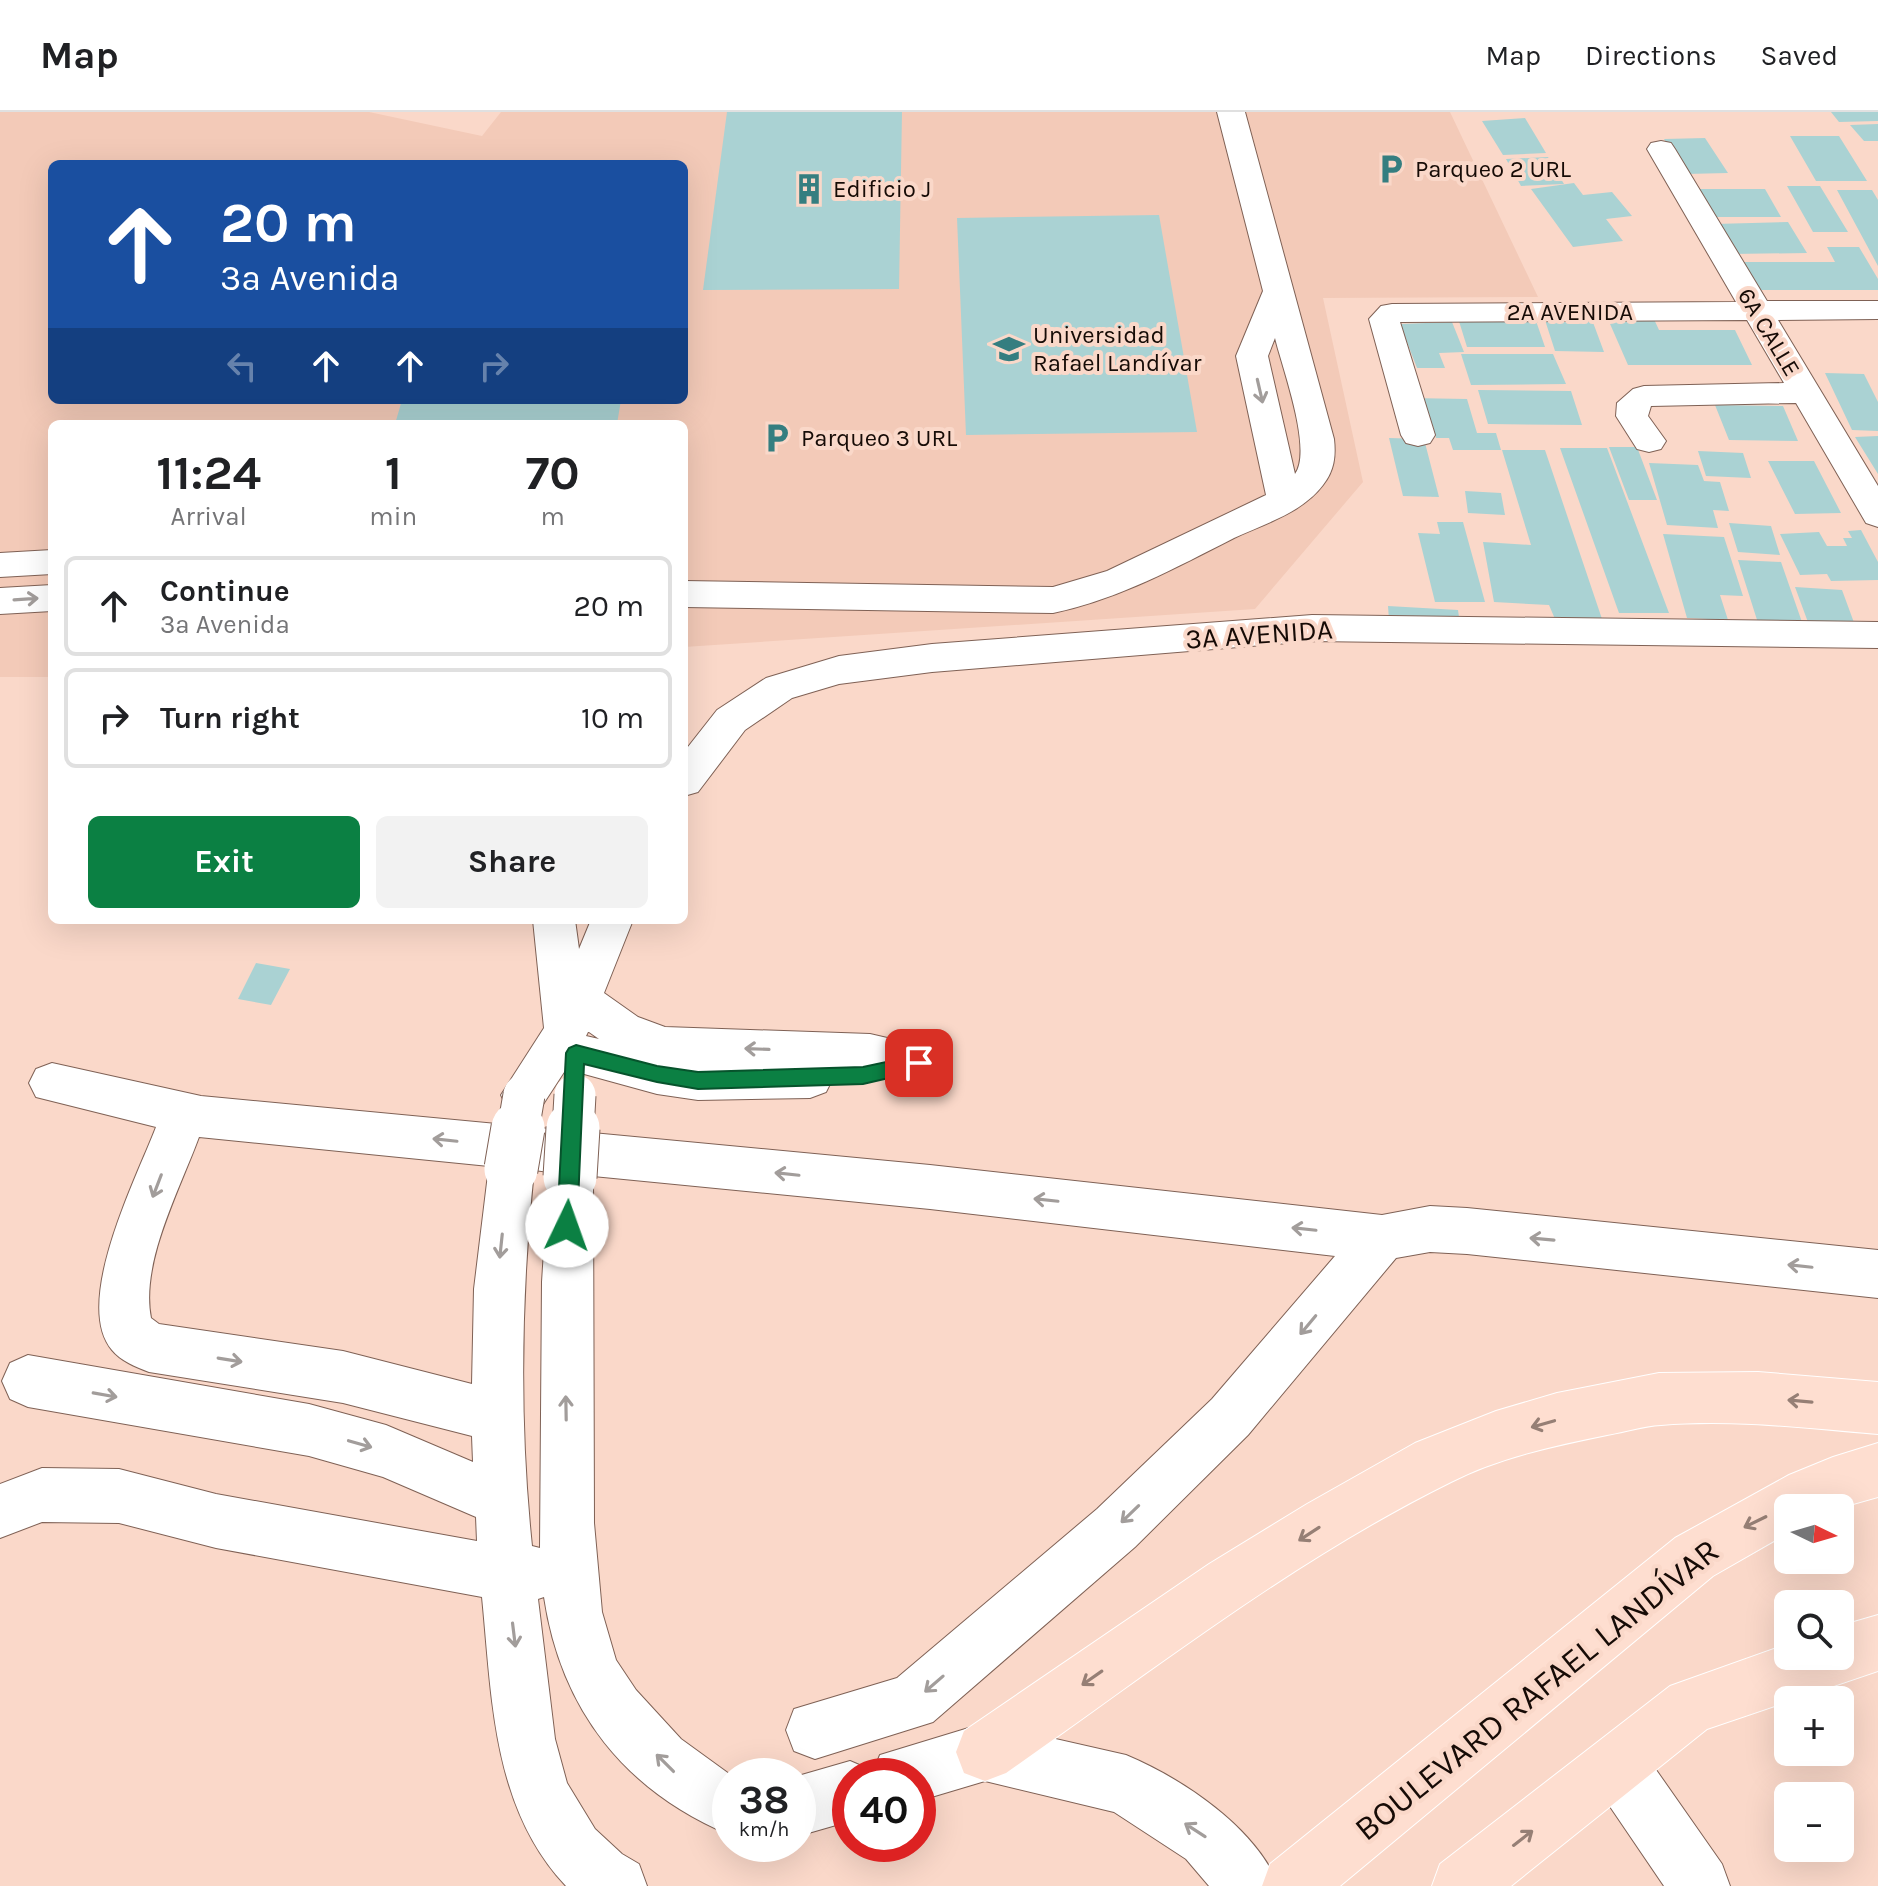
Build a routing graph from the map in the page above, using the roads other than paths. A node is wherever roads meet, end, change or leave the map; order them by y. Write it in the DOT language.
graph roads {
  1 [pos="1231,112"];
  2 [pos="1661,149"];
  3 [pos="1278,291"];
  4 [pos="1878,310"];
  5 [pos="1756,311"];
  6 [pos="1805,393"];
  7 [pos="1418,435"];
  8 [pos="1649,441"];
  9 [pos="1276,504"];
  10 [pos="1878,515"];
  11 [pos="48,562"];
  12 [pos="0,565"];
  13 [pos="688,594"];
  14 [pos="48,598"];
  15 [pos="0,601"];
  16 [pos="1878,635"];
  17 [pos="688,776"];
  18 [pos="555,924"];
  19 [pos="611,924"];
  20 [pos="574,1045"];
  21 [pos="52,1083"];
  22 [pos="185,1113"];
  23 [pos="1382,1238"];
  24 [pos="1878,1274"];
  25 [pos="28,1381"];
  26 [pos="1878,1408"];
  27 [pos="497,1416"];
  28 [pos="1878,1470"];
  29 [pos="504,1502"];
  30 [pos="0,1511"];
  31 [pos="570,1571"];
  32 [pos="506,1574"];
  33 [pos="1878,1643"];
  34 [pos="1854,1650"];
  35 [pos="1794,1670"];
  36 [pos="815,1730"];
  37 [pos="985,1752"];
  38 [pos="1617,1765"];
  39 [pos="936,1766"];
  40 [pos="712,1796"];
  41 [pos="617,1886"];
  42 [pos="1249,1886"];
  43 [pos="1292,1886"];
  44 [pos="1462,1886"];
  45 [pos="1700,1886"];
  1 -- 3 [label="street"];
  2 -- 5 [label="street, 6A CALLE"];
  3 -- 9 [label="street"];
  3 -- 9 [label="street, one-way"];
  4 -- 5 [label="street, 2A AVENIDA"];
  5 -- 6 [label="street, 6A CALLE"];
  5 -- 7 [label="street, 2A AVENIDA"];
  6 -- 8 [label="street"];
  6 -- 10 [label="street, 6A CALLE"];
  9 -- 13 [label="street"];
  11 -- 12 [label="street"];
  15 -- 14 [label="street, one-way"];
  16 -- 17 [label="street, 3A AVENIDA"];
  18 -- 20 [label="street"];
  19 -- 20 [label="street"];
  20 -- 20 [label="street, one-way"];
  20 -- 27 [label="street, one-way, bridge"];
  31 -- 20 [label="street, one-way, bridge"];
  21 -- 22 [label="street"];
  23 -- 22 [label="street, one-way"];
  22 -- 27 [label="street, one-way"];
  24 -- 23 [label="street, one-way"];
  23 -- 36 [label="street, one-way"];
  25 -- 29 [label="street, one-way"];
  26 -- 37 [label="main road, one-way"];
  27 -- 29 [label="street"];
  28 -- 43 [label="main road, BOULEVARD RAFAEL LANDÍVAR, one-way"];
  29 -- 32 [label="street"];
  30 -- 32 [label="street"];
  31 -- 32 [label="street"];
  40 -- 31 [label="street, one-way"];
  32 -- 41 [label="street, one-way"];
  33 -- 34 [label="main road"];
  35 -- 38 [label="main road"];
  37 -- 39 [label="street"];
  42 -- 37 [label="street, one-way"];
  44 -- 38 [label="main road, one-way"];
  38 -- 45 [label="street"];
}
